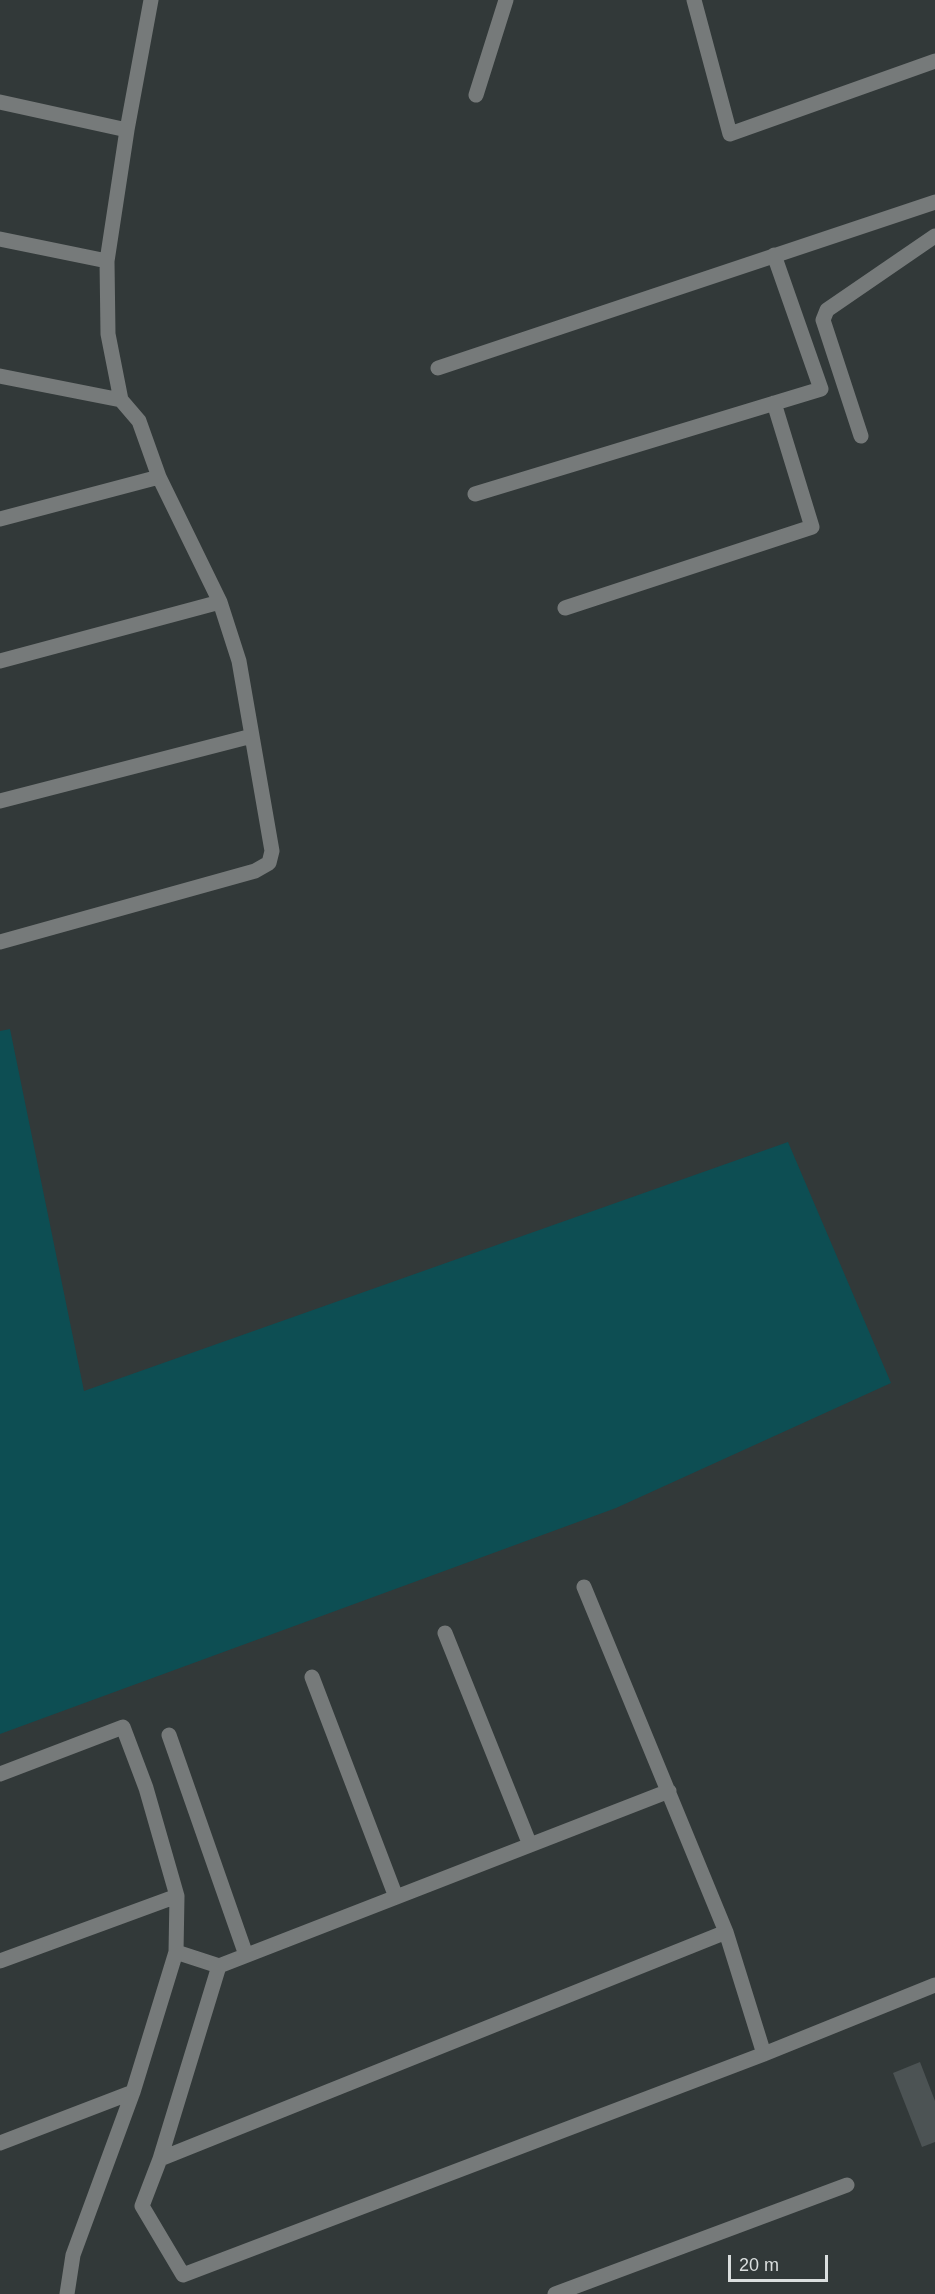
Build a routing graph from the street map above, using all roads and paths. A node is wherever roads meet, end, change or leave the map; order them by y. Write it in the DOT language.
graph roads {
  1 [pos="151,0"];
  2 [pos="506,0"];
  3 [pos="694,0"];
  4 [pos="935,62"];
  5 [pos="476,95"];
  6 [pos="0,102"];
  7 [pos="127,130"];
  8 [pos="935,202"];
  9 [pos="935,236"];
  10 [pos="0,238"];
  11 [pos="774,255"];
  12 [pos="107,261"];
  13 [pos="438,368"];
  14 [pos="0,376"];
  15 [pos="121,400"];
  16 [pos="774,403"];
  17 [pos="861,436"];
  18 [pos="159,477"];
  19 [pos="475,494"];
  20 [pos="4,516"];
  21 [pos="220,603"];
  22 [pos="565,608"];
  23 [pos="0,661"];
  24 [pos="252,736"];
  25 [pos="0,801"];
  26 [pos="0,942"];
  27 [pos="584,1587"];
  28 [pos="445,1633"];
  29 [pos="312,1677"];
  30 [pos="169,1734"];
  31 [pos="0,1774"];
  32 [pos="669,1791"];
  33 [pos="530,1845"];
  34 [pos="177,1896"];
  35 [pos="396,1897"];
  36 [pos="726,1932"];
  37 [pos="176,1952"];
  38 [pos="246,1955"];
  39 [pos="0,1961"];
  40 [pos="219,1966"];
  41 [pos="935,1985"];
  42 [pos="764,2054"];
  43 [pos="133,2092"];
  44 [pos="0,2144"];
  45 [pos="160,2159"];
  46 [pos="847,2186"];
  47 [pos="67,2294"];
  48 [pos="555,2294"];
  1 -- 7 [label="street"];
  2 -- 5 [label="street"];
  3 -- 4 [label="street"];
  6 -- 7 [label="street"];
  7 -- 12 [label="street"];
  8 -- 11 [label="street"];
  9 -- 17 [label="street"];
  10 -- 12 [label="street"];
  11 -- 13 [label="street"];
  11 -- 16 [label="street"];
  12 -- 15 [label="street"];
  14 -- 15 [label="street"];
  15 -- 18 [label="street"];
  16 -- 19 [label="street"];
  16 -- 22 [label="street"];
  18 -- 20 [label="street"];
  18 -- 21 [label="street"];
  21 -- 23 [label="street"];
  21 -- 24 [label="street"];
  24 -- 25 [label="street"];
  24 -- 26 [label="street"];
  27 -- 32 [label="street"];
  28 -- 33 [label="street"];
  29 -- 35 [label="street"];
  30 -- 38 [label="street"];
  31 -- 34 [label="street"];
  32 -- 33 [label="street"];
  32 -- 36 [label="street"];
  33 -- 35 [label="street"];
  34 -- 37 [label="street"];
  34 -- 39 [label="street"];
  35 -- 38 [label="street"];
  36 -- 42 [label="street"];
  36 -- 45 [label="street"];
  37 -- 40 [label="street"];
  37 -- 43 [label="street"];
  38 -- 40 [label="street"];
  40 -- 45 [label="street"];
  41 -- 42 [label="street"];
  42 -- 45 [label="street"];
  43 -- 44 [label="street"];
  43 -- 47 [label="street"];
  46 -- 48 [label="street"];
}
